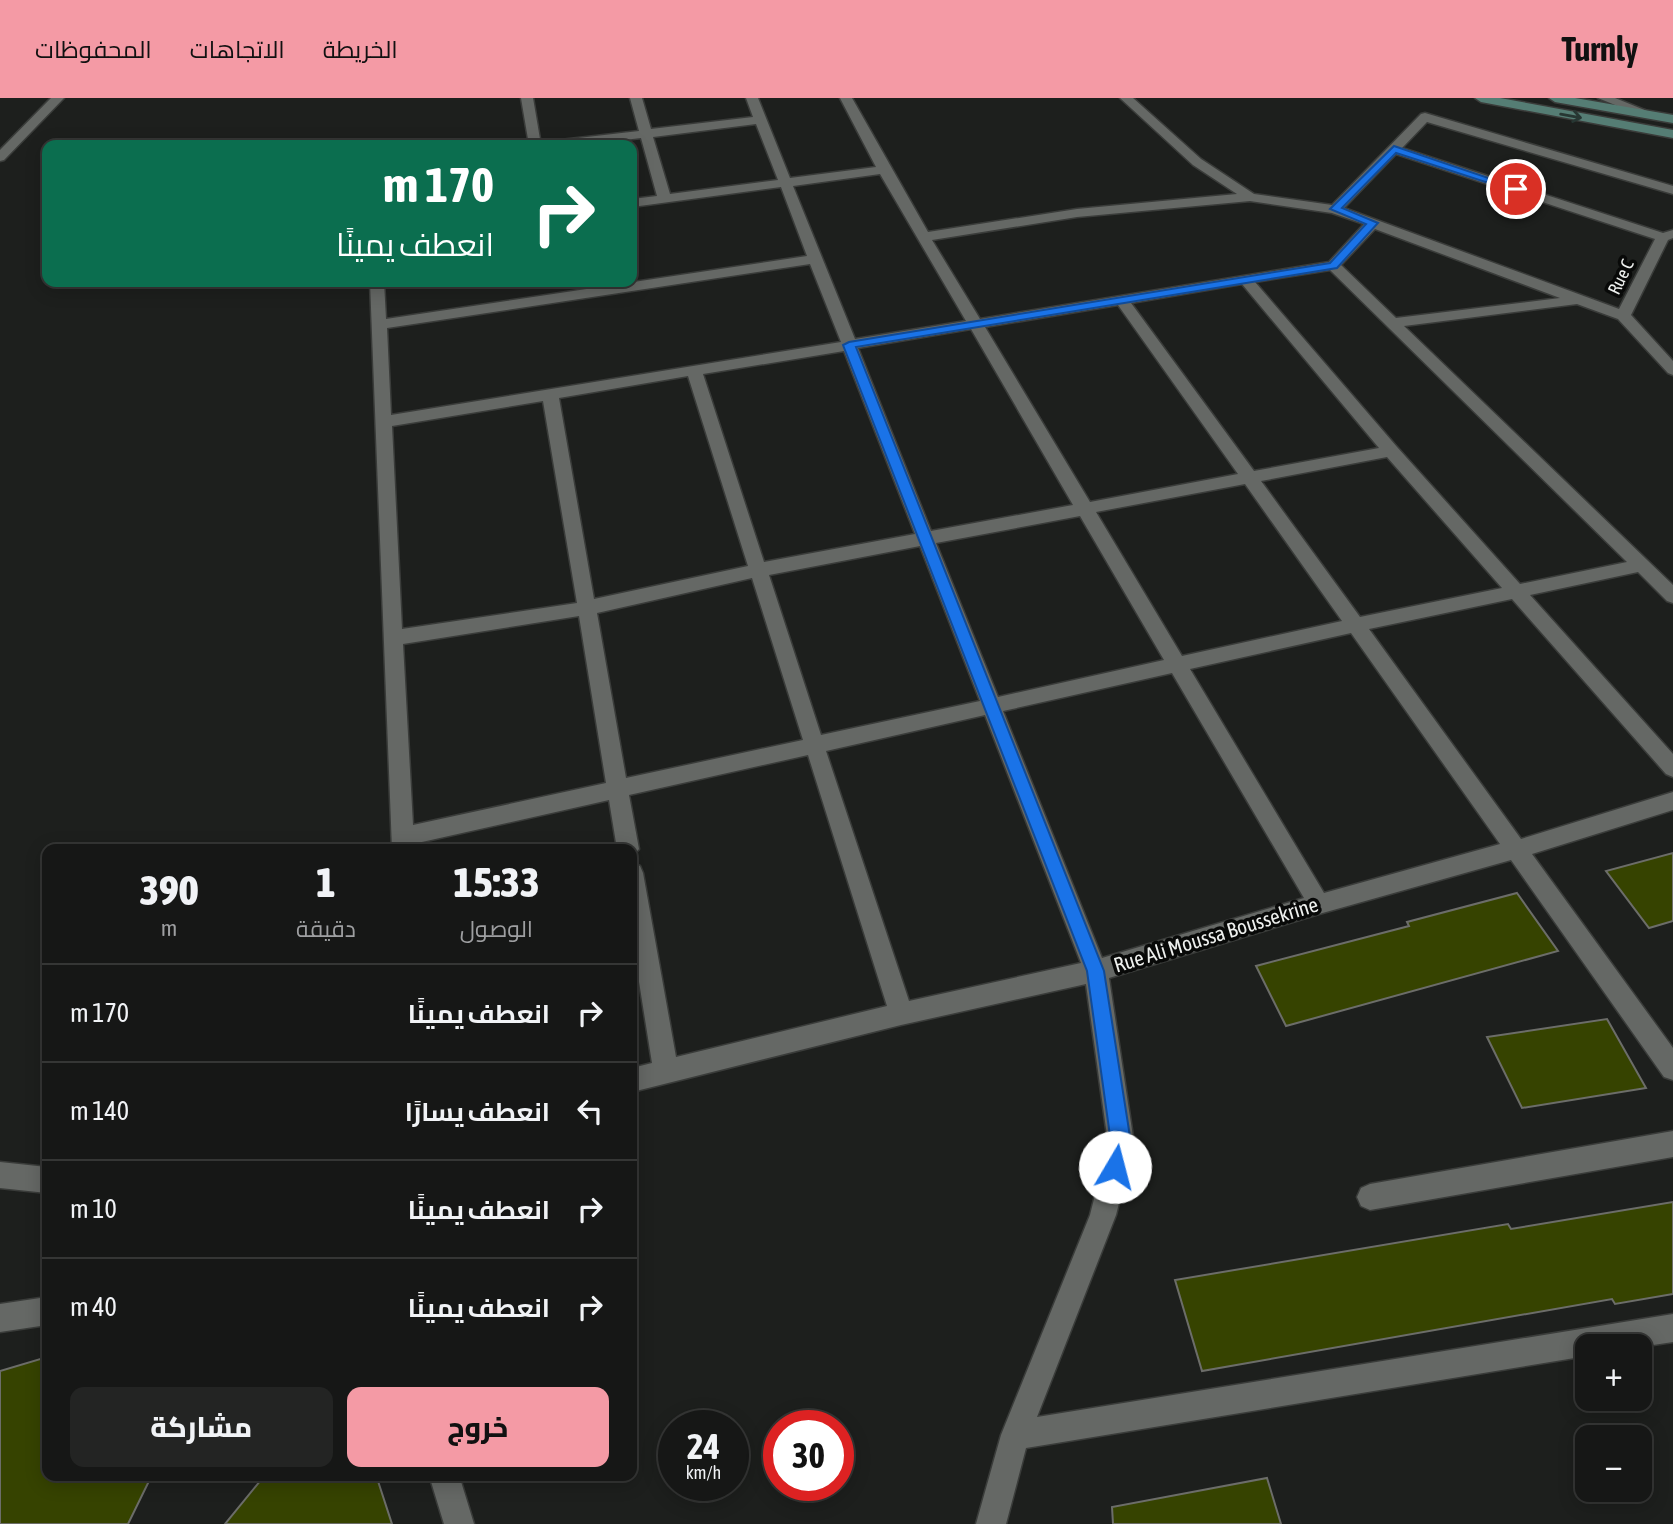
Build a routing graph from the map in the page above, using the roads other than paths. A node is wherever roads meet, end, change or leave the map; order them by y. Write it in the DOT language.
graph roads {
  1 [pos="58,98"];
  2 [pos="527,98"];
  3 [pos="636,98"];
  4 [pos="752,98"];
  5 [pos="846,98"];
  6 [pos="1126,98"];
  7 [pos="1480,98"];
  8 [pos="1555,98"];
  9 [pos="1604,98"];
  10 [pos="1646,113"];
  11 [pos="1673,119"];
  12 [pos="760,120"];
  13 [pos="1673,134"];
  14 [pos="647,135"];
  15 [pos="534,140"];
  16 [pos="600,140"];
  17 [pos="1394,149"];
  18 [pos="0,157"];
  19 [pos="884,170"];
  20 [pos="785,183"];
  21 [pos="1673,190"];
  22 [pos="1250,197"];
  23 [pos="665,199"];
  24 [pos="637,202"];
  25 [pos="1335,209"];
  26 [pos="1373,223"];
  27 [pos="1668,235"];
  28 [pos="924,237"];
  29 [pos="815,259"];
  30 [pos="1333,265"];
  31 [pos="1246,280"];
  32 [pos="637,286"];
  33 [pos="377,287"];
  34 [pos="630,287"];
  35 [pos="1122,300"];
  36 [pos="1579,300"];
  37 [pos="1623,316"];
  38 [pos="1393,323"];
  39 [pos="976,324"];
  40 [pos="379,325"];
  41 [pos="849,345"];
  42 [pos="1673,370"];
  43 [pos="694,371"];
  44 [pos="550,394"];
  45 [pos="383,422"];
  46 [pos="1391,451"];
  47 [pos="1248,476"];
  48 [pos="1084,507"];
  49 [pos="925,538"];
  50 [pos="1641,565"];
  51 [pos="758,570"];
  52 [pos="1515,591"];
  53 [pos="1673,596"];
  54 [pos="586,608"];
  55 [pos="1356,625"];
  56 [pos="393,638"];
  57 [pos="1178,666"];
  58 [pos="991,706"];
  59 [pos="815,746"];
  60 [pos="1673,768"];
  61 [pos="617,789"];
  62 [pos="1673,801"];
  63 [pos="402,843"];
  64 [pos="627,844"];
  65 [pos="1518,849"];
  66 [pos="637,902"];
  67 [pos="1319,904"];
  68 [pos="1096,971"];
  69 [pos="901,1014"];
  70 [pos="1673,1068"];
  71 [pos="666,1072"];
  72 [pos="637,1079"];
  73 [pos="1673,1144"];
  74 [pos="0,1175"];
  75 [pos="42,1179"];
  76 [pos="1370,1197"];
  77 [pos="42,1312"];
  78 [pos="0,1318"];
  79 [pos="1673,1328"];
  80 [pos="1015,1435"];
  81 [pos="446,1481"];
  82 [pos="459,1524"];
  83 [pos="991,1524"];
  1 -- 18 [label="street"];
  2 -- 15 [label="street"];
  3 -- 14 [label="street"];
  4 -- 12 [label="street"];
  5 -- 19 [label="street"];
  6 -- 22 [label="street"];
  7 -- 13 [label="main road, one-way"];
  8 -- 10 [label="main road"];
  9 -- 10 [label="street"];
  10 -- 11 [label="main road"];
  12 -- 14 [label="street"];
  12 -- 20 [label="street"];
  14 -- 16 [label="street"];
  14 -- 23 [label="street"];
  17 -- 21 [label="street"];
  17 -- 25 [label="street"];
  17 -- 27 [label="street"];
  19 -- 20 [label="street"];
  19 -- 28 [label="street"];
  20 -- 23 [label="street"];
  20 -- 29 [label="street"];
  22 -- 25 [label="street"];
  22 -- 28 [label="street"];
  23 -- 24 [label="street"];
  25 -- 26 [label="street"];
  26 -- 30 [label="street"];
  26 -- 36 [label="street"];
  27 -- 37 [label="street, Rue C"];
  28 -- 39 [label="street"];
  29 -- 32 [label="street"];
  29 -- 41 [label="street"];
  30 -- 31 [label="street"];
  30 -- 38 [label="street"];
  31 -- 35 [label="street"];
  31 -- 46 [label="street"];
  33 -- 40 [label="street"];
  34 -- 40 [label="street"];
  35 -- 39 [label="street"];
  35 -- 47 [label="street"];
  36 -- 37 [label="street"];
  36 -- 38 [label="street"];
  37 -- 42 [label="street, Rue C"];
  38 -- 50 [label="street"];
  39 -- 41 [label="street"];
  39 -- 48 [label="street"];
  40 -- 45 [label="street"];
  41 -- 43 [label="street"];
  41 -- 49 [label="street"];
  43 -- 44 [label="street"];
  43 -- 51 [label="street"];
  44 -- 45 [label="street"];
  44 -- 54 [label="street"];
  45 -- 56 [label="street"];
  46 -- 47 [label="street"];
  46 -- 52 [label="street"];
  47 -- 48 [label="street"];
  47 -- 55 [label="street"];
  48 -- 49 [label="street"];
  48 -- 57 [label="street"];
  49 -- 51 [label="street"];
  49 -- 58 [label="street"];
  50 -- 52 [label="street"];
  50 -- 53 [label="street"];
  51 -- 54 [label="street"];
  51 -- 59 [label="street"];
  52 -- 55 [label="street"];
  52 -- 60 [label="street"];
  54 -- 56 [label="street"];
  54 -- 61 [label="street"];
  55 -- 57 [label="street"];
  55 -- 65 [label="street"];
  56 -- 63 [label="street"];
  57 -- 58 [label="street"];
  57 -- 67 [label="street"];
  58 -- 59 [label="street"];
  58 -- 68 [label="street"];
  59 -- 61 [label="street"];
  59 -- 69 [label="street"];
  61 -- 63 [label="street"];
  61 -- 64 [label="street"];
  62 -- 65 [label="street, Rue Ali Moussa Boussekrine"];
  65 -- 67 [label="street, Rue Ali Moussa Boussekrine"];
  65 -- 70 [label="street"];
  66 -- 71 [label="street"];
  67 -- 68 [label="street, Rue Ali Moussa Boussekrine"];
  68 -- 69 [label="street, Rue Ali Moussa Boussekrine"];
  68 -- 80 [label="street"];
  69 -- 71 [label="street, Rue Ali Moussa Boussekrine"];
  71 -- 72 [label="street, Rue Ali Moussa Boussekrine"];
  73 -- 76 [label="street"];
  74 -- 75 [label="street"];
  77 -- 78 [label="street"];
  79 -- 80 [label="street"];
  80 -- 83 [label="street"];
  81 -- 82 [label="street"];
}
